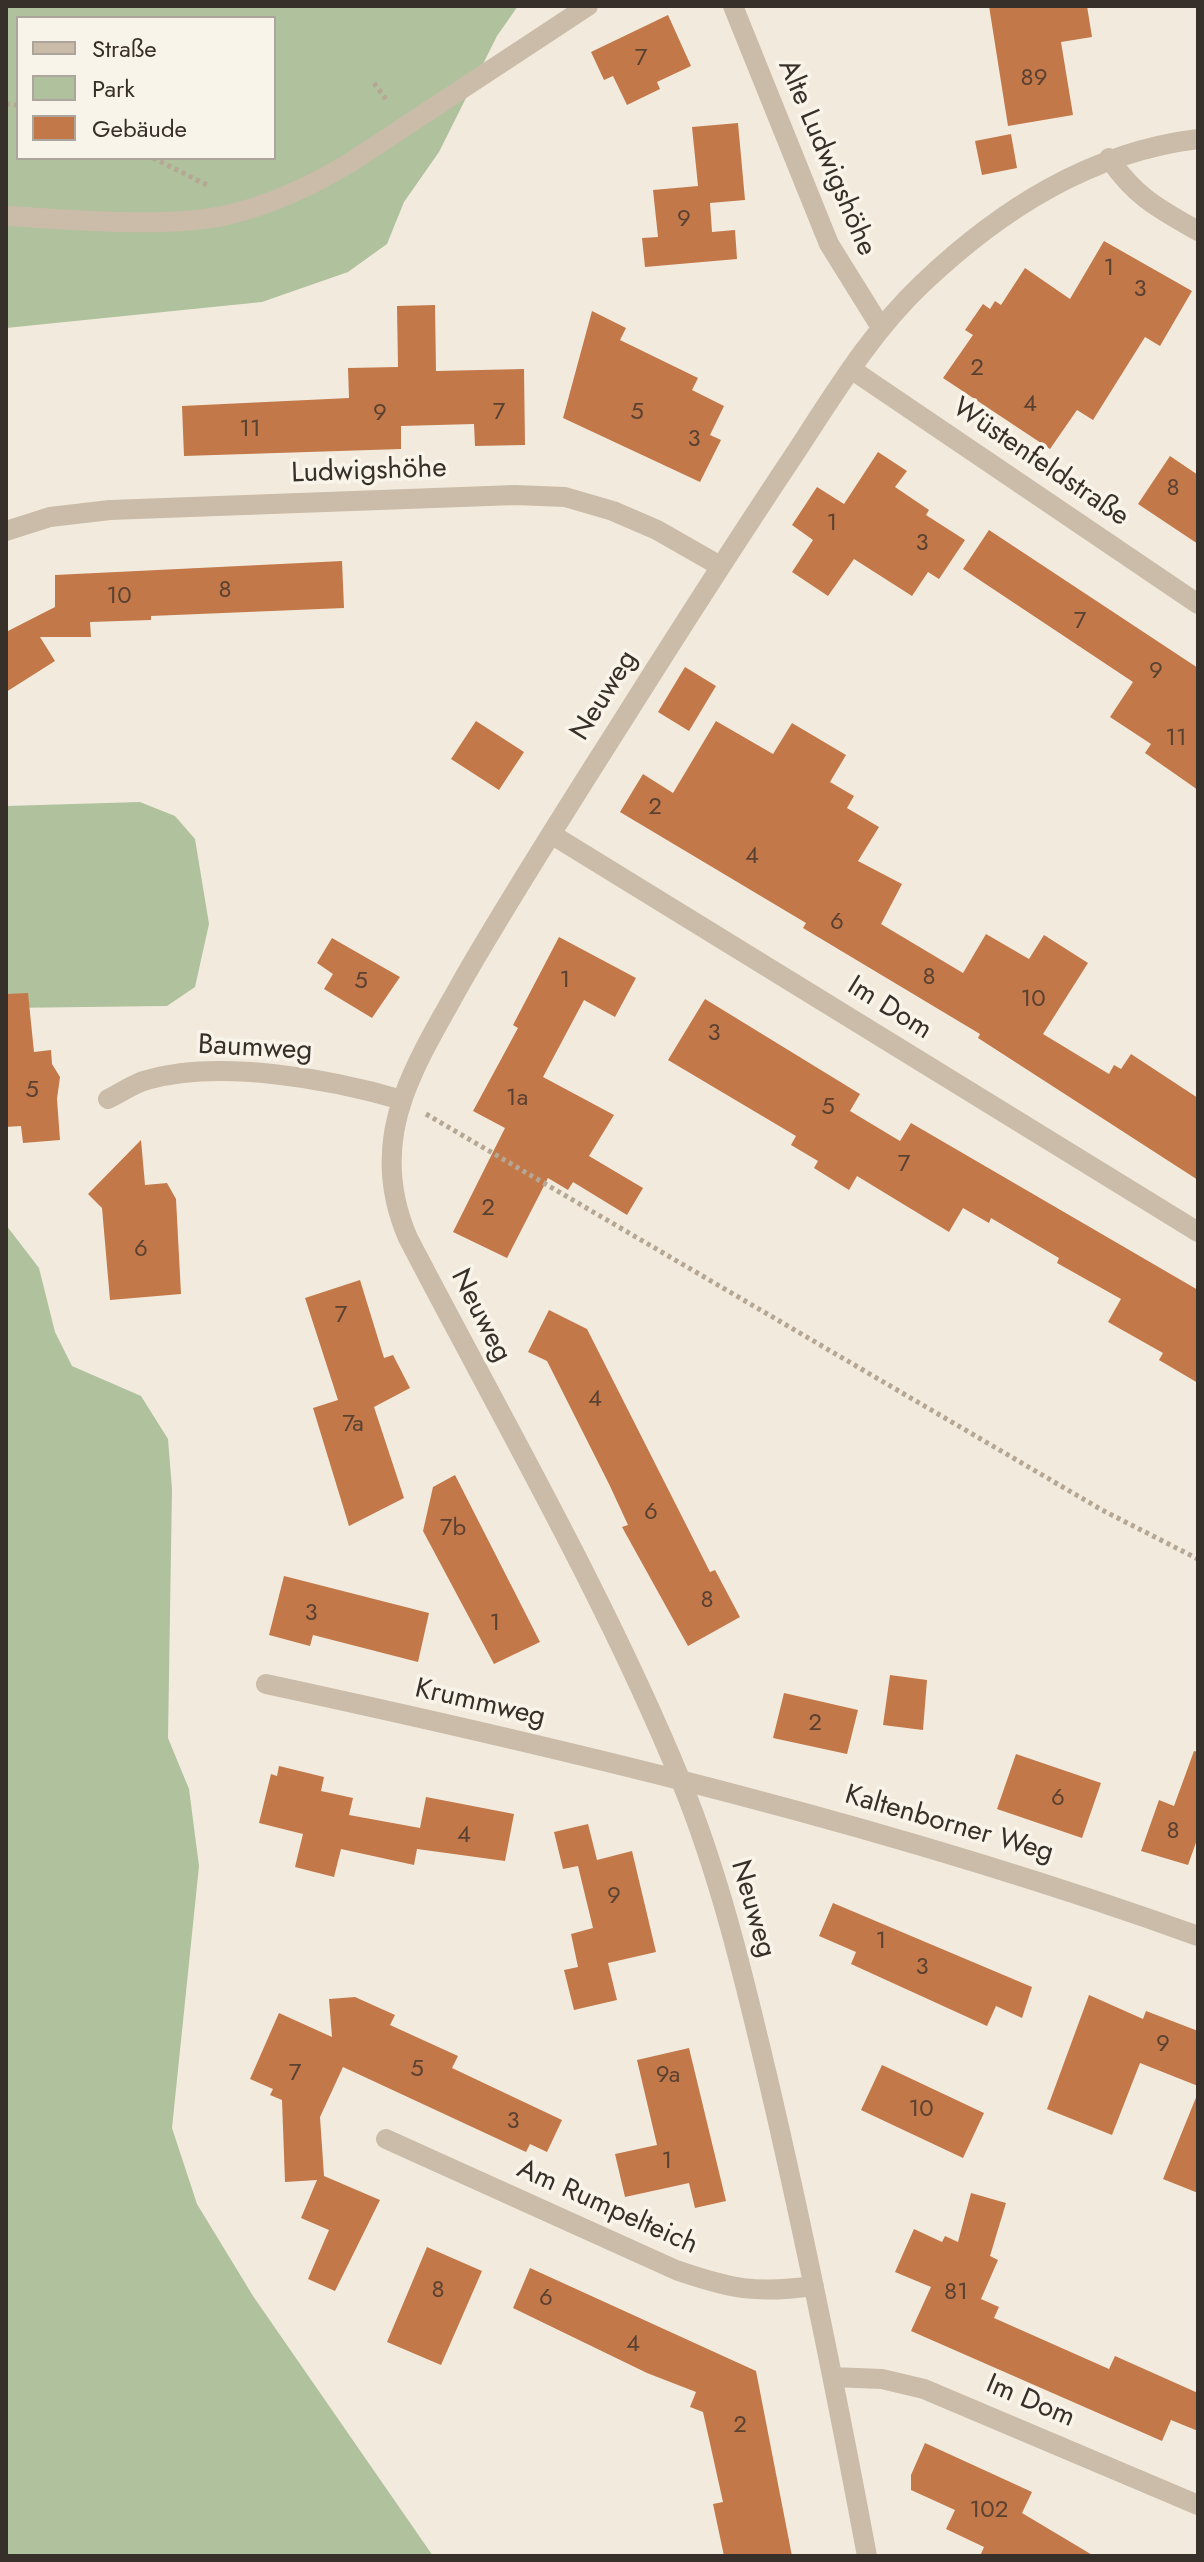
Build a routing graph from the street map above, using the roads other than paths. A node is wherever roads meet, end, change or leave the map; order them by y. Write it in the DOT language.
graph roads {
  1 [pos="588,6"];
  2 [pos="733,6"];
  3 [pos="1198,139"];
  4 [pos="1109,158"];
  5 [pos="6,216"];
  6 [pos="1198,231"];
  7 [pos="880,326"];
  8 [pos="851,369"];
  9 [pos="6,531"];
  10 [pos="720,566"];
  11 [pos="1198,604"];
  12 [pos="551,834"];
  13 [pos="108,1099"];
  14 [pos="402,1100"];
  15 [pos="1198,1232"];
  16 [pos="266,1684"];
  17 [pos="681,1781"];
  18 [pos="1198,1936"];
  19 [pos="386,2139"];
  20 [pos="814,2286"];
  21 [pos="833,2377"];
  22 [pos="1198,2505"];
  23 [pos="867,2556"];
  1 -- 5 [label="street"];
  2 -- 7 [label="street, Alte Ludwigshöhe"];
  3 -- 4 [label="street, Neuweg"];
  4 -- 6 [label="street"];
  4 -- 7 [label="street, Neuweg"];
  7 -- 8 [label="street, Neuweg"];
  8 -- 10 [label="street, Neuweg"];
  8 -- 11 [label="street, Wüstenfeldstraße"];
  9 -- 10 [label="street, Ludwigshöhe"];
  10 -- 12 [label="street, Neuweg"];
  12 -- 14 [label="street, Neuweg"];
  12 -- 15 [label="street, Im Dom"];
  13 -- 14 [label="street, Baumweg"];
  14 -- 17 [label="street, Neuweg"];
  16 -- 17 [label="street, Krummweg"];
  17 -- 18 [label="street, Kaltenborner Weg"];
  17 -- 20 [label="street, Neuweg"];
  19 -- 20 [label="street, Am Rumpelteich"];
  20 -- 21 [label="street, Neuweg"];
  21 -- 22 [label="street, Im Dom"];
  21 -- 23 [label="street, Neuweg"];
}
